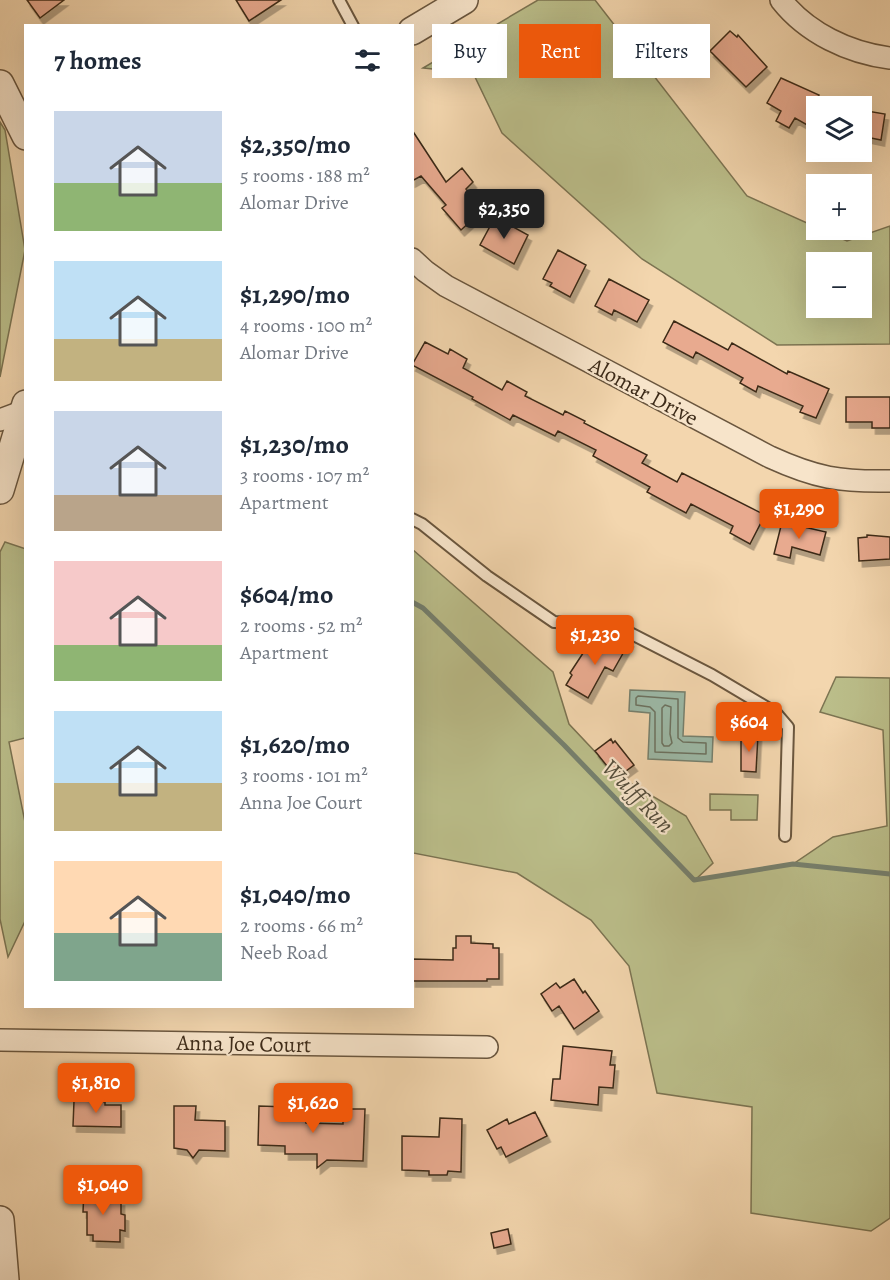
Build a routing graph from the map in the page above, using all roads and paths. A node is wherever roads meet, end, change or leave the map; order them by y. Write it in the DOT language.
graph roads {
  1 [pos="339,0"];
  2 [pos="464,0"];
  3 [pos="782,0"];
  4 [pos="352,24"];
  5 [pos="414,30"];
  6 [pos="890,58"];
  7 [pos="0,84"];
  8 [pos="24,132"];
  9 [pos="414,261"];
  10 [pos="19,411"];
  11 [pos="890,481"];
  12 [pos="0,490"];
  13 [pos="414,520"];
  14 [pos="785,836"];
  15 [pos="0,1040"];
  16 [pos="487,1047"];
  17 [pos="0,1220"];
  18 [pos="4,1280"];
  1 -- 4 [label="lane"];
  2 -- 5 [label="street"];
  3 -- 6 [label="street"];
  7 -- 8 [label="street"];
  9 -- 11 [label="street, Alomar Drive"];
  10 -- 12 [label="street"];
  13 -- 14 [label="lane"];
  15 -- 16 [label="street, Anna Joe Court"];
  17 -- 18 [label="street"];
}
